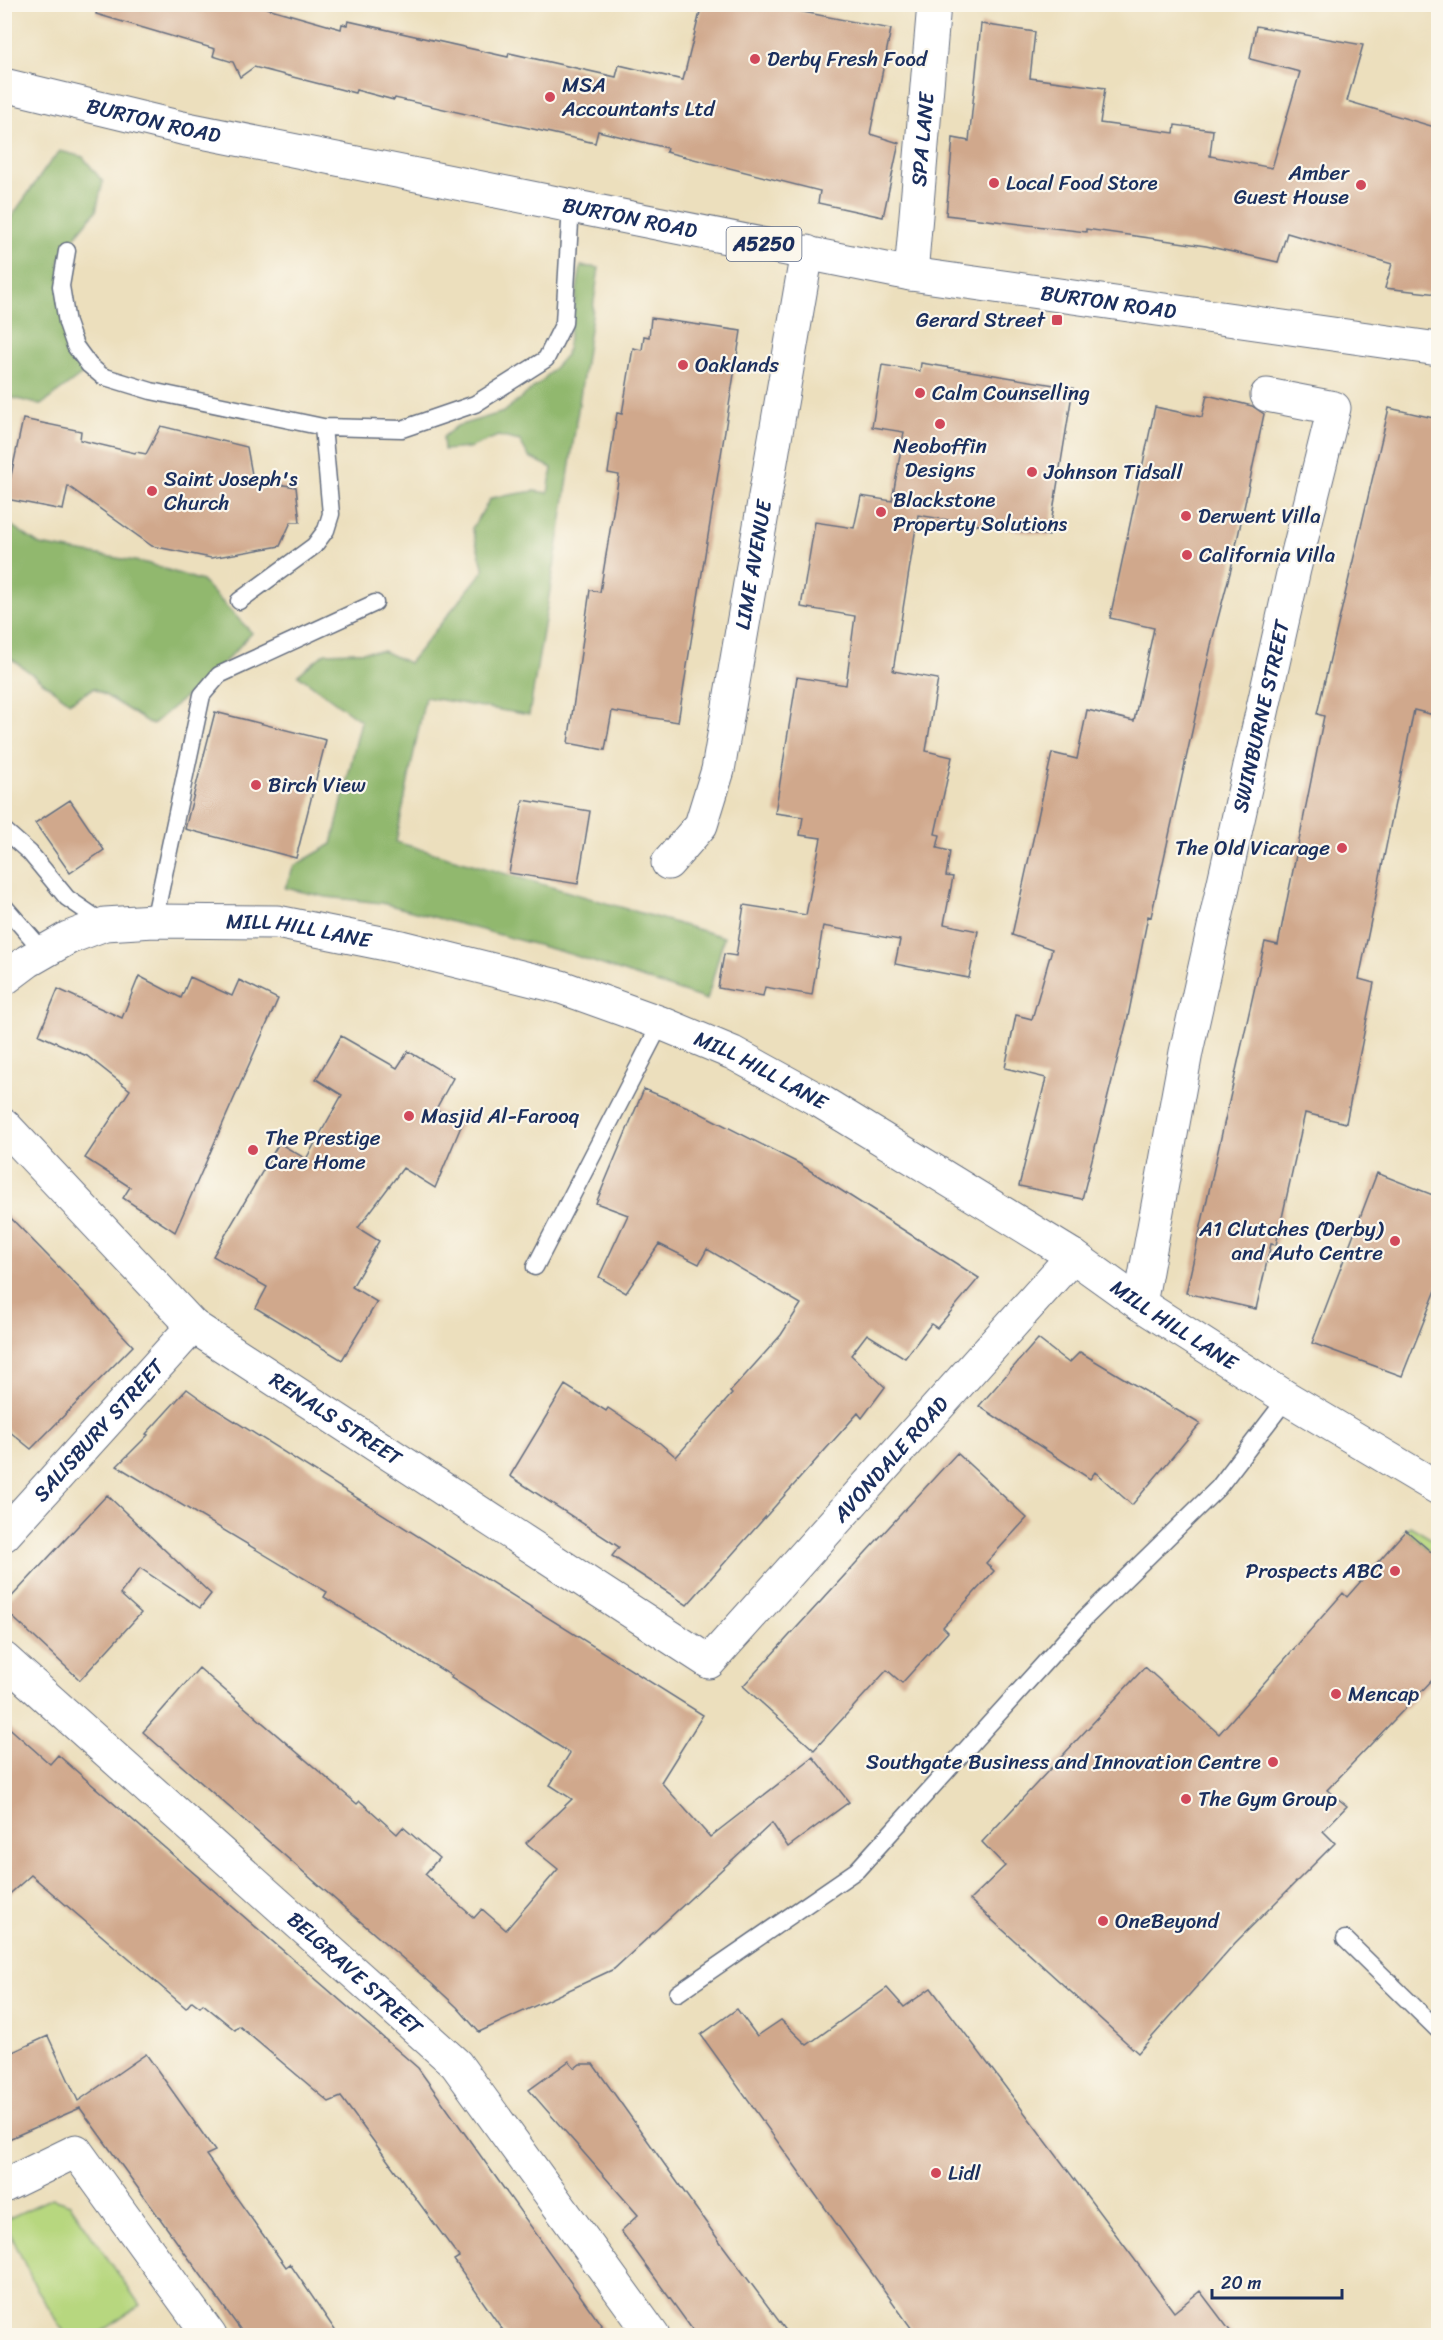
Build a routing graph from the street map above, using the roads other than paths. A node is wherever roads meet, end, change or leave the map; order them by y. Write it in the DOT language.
graph roads {
  1 [pos="934,4"];
  2 [pos="4,85"];
  3 [pos="572,206"];
  4 [pos="67,251"];
  5 [pos="807,252"];
  6 [pos="911,274"];
  7 [pos="1438,350"];
  8 [pos="1267,395"];
  9 [pos="323,427"];
  10 [pos="240,601"];
  11 [pos="375,603"];
  12 [pos="4,830"];
  13 [pos="668,863"];
  14 [pos="4,906"];
  15 [pos="154,921"];
  16 [pos="105,924"];
  17 [pos="44,952"];
  18 [pos="4,979"];
  19 [pos="661,1023"];
  20 [pos="4,1125"];
  21 [pos="1073,1256"];
  22 [pos="535,1267"];
  23 [pos="1140,1304"];
  24 [pos="193,1326"];
  25 [pos="1287,1398"];
  26 [pos="1438,1488"];
  27 [pos="4,1535"];
  28 [pos="4,1659"];
  29 [pos="709,1662"];
  30 [pos="1345,1939"];
  31 [pos="678,1993"];
  32 [pos="1438,2030"];
  33 [pos="4,2186"];
  34 [pos="210,2336"];
  35 [pos="653,2336"];
  1 -- 6 [label="street, SPA LANE"];
  2 -- 3 [label="street, BURTON ROAD / A5250"];
  3 -- 5 [label="street, BURTON ROAD / A5250"];
  3 -- 9 [label="lane"];
  4 -- 9 [label="lane"];
  5 -- 6 [label="street, BURTON ROAD / A5250"];
  5 -- 13 [label="street, LIME AVENUE"];
  6 -- 7 [label="street, BURTON ROAD / A5250"];
  8 -- 23 [label="street, SWINBURNE STREET"];
  9 -- 10 [label="lane"];
  11 -- 15 [label="lane"];
  12 -- 16 [label="lane"];
  14 -- 17 [label="lane"];
  15 -- 16 [label="street, MILL HILL LANE"];
  15 -- 19 [label="street, MILL HILL LANE"];
  16 -- 17 [label="street, MILL HILL LANE"];
  17 -- 18 [label="street, MILL HILL LANE"];
  19 -- 21 [label="street, MILL HILL LANE"];
  19 -- 22 [label="lane"];
  20 -- 24 [label="street, RENALS STREET"];
  21 -- 23 [label="street, MILL HILL LANE"];
  21 -- 29 [label="street, AVONDALE ROAD"];
  23 -- 25 [label="street, MILL HILL LANE"];
  24 -- 27 [label="street, SALISBURY STREET"];
  24 -- 29 [label="street, RENALS STREET"];
  25 -- 26 [label="street, MILL HILL LANE"];
  25 -- 31 [label="lane"];
  28 -- 35 [label="street, BELGRAVE STREET"];
  30 -- 32 [label="lane"];
  33 -- 34 [label="street"];
}
